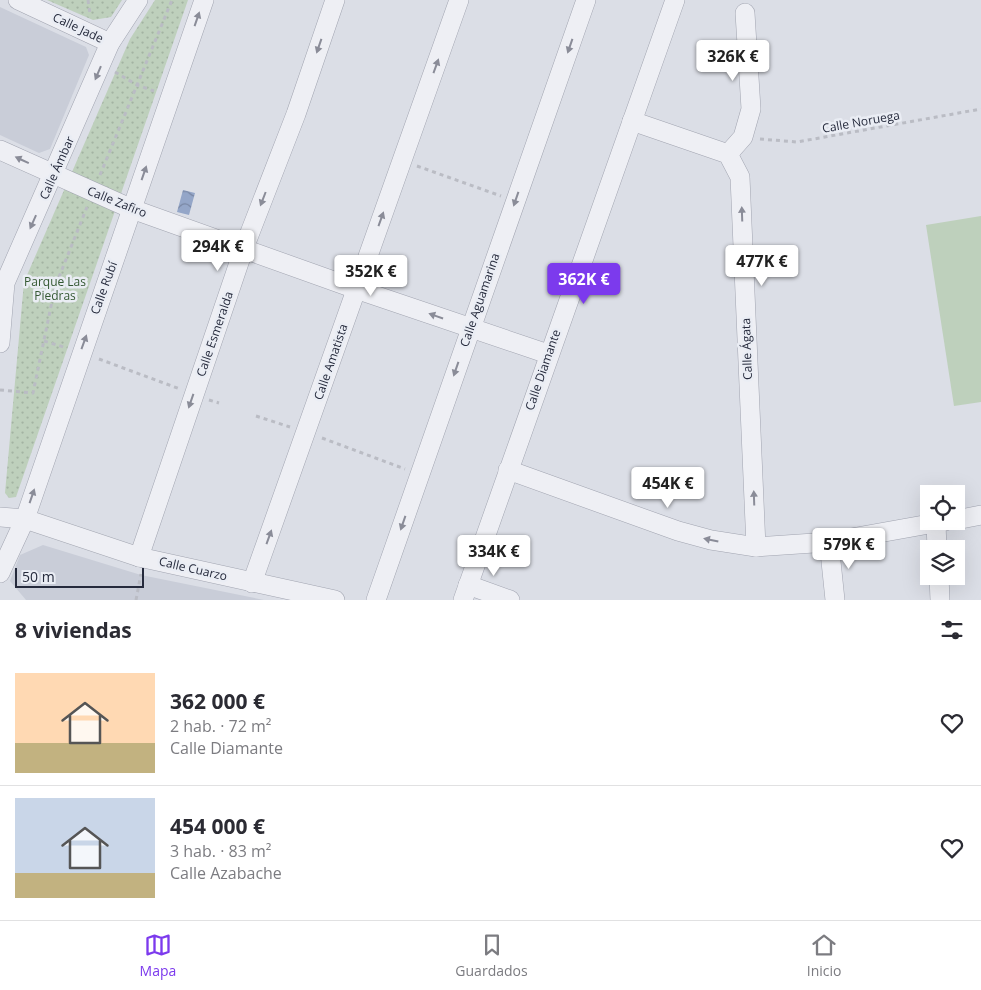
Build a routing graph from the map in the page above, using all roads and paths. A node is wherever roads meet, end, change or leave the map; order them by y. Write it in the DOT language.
graph roads {
  1 [pos="18,0"];
  2 [pos="138,0"];
  3 [pos="204,0"];
  4 [pos="335,0"];
  5 [pos="459,0"];
  6 [pos="586,0"];
  7 [pos="675,0"];
  8 [pos="745,14"];
  9 [pos="110,43"];
  10 [pos="102,64"];
  11 [pos="170,97"];
  12 [pos="981,109"];
  13 [pos="632,121"];
  14 [pos="742,137"];
  15 [pos="0,150"];
  16 [pos="728,154"];
  17 [pos="402,160"];
  18 [pos="54,175"];
  19 [pos="515,202"];
  20 [pos="132,209"];
  21 [pos="244,248"];
  22 [pos="3,281"];
  23 [pos="356,289"];
  24 [pos="470,328"];
  25 [pos="44,341"];
  26 [pos="0,343"];
  27 [pos="81,353"];
  28 [pos="548,354"];
  29 [pos="0,390"];
  30 [pos="33,393"];
  31 [pos="194,394"];
  32 [pos="219,403"];
  33 [pos="256,416"];
  34 [pos="306,432"];
  35 [pos="508,470"];
  36 [pos="420,475"];
  37 [pos="981,515"];
  38 [pos="0,517"];
  39 [pos="965,518"];
  40 [pos="25,519"];
  41 [pos="920,526"];
  42 [pos="829,542"];
  43 [pos="756,547"];
  44 [pos="139,557"];
  45 [pos="0,573"];
  46 [pos="252,583"];
  47 [pos="939,585"];
  48 [pos="465,593"];
  49 [pos="136,600"];
  50 [pos="335,600"];
  51 [pos="376,600"];
  52 [pos="510,600"];
  53 [pos="835,600"];
  54 [pos="940,600"];
  1 -- 9 [label="street, Calle Jade"];
  2 -- 9 [label="street, Calle Ámbar"];
  11 -- 3 [label="street, Calle Rubí, one-way"];
  4 -- 21 [label="street, Calle Esmeralda, one-way"];
  17 -- 5 [label="street, Calle Amatista, one-way"];
  6 -- 19 [label="street, Calle Aguamarina, one-way"];
  7 -- 13 [label="street, Calle Diamante"];
  8 -- 14 [label="street"];
  9 -- 10 [label="street, Calle Ámbar"];
  10 -- 11 [label="path"];
  10 -- 18 [label="street, Calle Ámbar, one-way"];
  20 -- 11 [label="street, Calle Rubí, one-way"];
  12 -- 14 [label="path, Calle Noruega"];
  13 -- 16 [label="street"];
  13 -- 28 [label="street, Calle Diamante"];
  14 -- 16 [label="street"];
  18 -- 15 [label="street, Calle Zafiro, one-way"];
  43 -- 16 [label="street, Calle Ágata, one-way"];
  17 -- 19 [label="path"];
  23 -- 17 [label="street, Calle Amatista, one-way"];
  18 -- 20 [label="street, Calle Zafiro"];
  18 -- 22 [label="street, Calle Ámbar, one-way"];
  19 -- 24 [label="street, Calle Aguamarina"];
  20 -- 21 [label="street, Calle Zafiro"];
  27 -- 20 [label="street, Calle Rubí, one-way"];
  21 -- 23 [label="street, Calle Zafiro"];
  21 -- 31 [label="street, Calle Esmeralda"];
  22 -- 26 [label="street, Calle Ámbar"];
  24 -- 23 [label="street, Calle Zafiro, one-way"];
  23 -- 34 [label="street, Calle Amatista"];
  24 -- 28 [label="street, Calle Zafiro"];
  24 -- 36 [label="street, Calle Aguamarina, one-way"];
  25 -- 27 [label="path"];
  27 -- 31 [label="path"];
  40 -- 27 [label="street, Calle Rubí, one-way"];
  28 -- 35 [label="street, Calle Diamante"];
  29 -- 30 [label="path"];
  31 -- 32 [label="path"];
  31 -- 44 [label="street, Calle Esmeralda, one-way"];
  33 -- 34 [label="path"];
  34 -- 36 [label="path"];
  46 -- 34 [label="street, Calle Amatista, one-way"];
  43 -- 35 [label="street, one-way"];
  35 -- 48 [label="street, Calle Diamante"];
  36 -- 51 [label="street, Calle Aguamarina, one-way"];
  37 -- 39 [label="street"];
  38 -- 40 [label="street, Calle Cuarzo"];
  40 -- 44 [label="street, Calle Cuarzo"];
  40 -- 45 [label="street, Calle Rubí"];
  41 -- 42 [label="street"];
  42 -- 43 [label="street"];
  42 -- 53 [label="street"];
  44 -- 46 [label="street, Calle Cuarzo"];
  44 -- 49 [label="path"];
  46 -- 50 [label="street, Calle Cuarzo"];
  47 -- 54 [label="street"];
  48 -- 52 [label="street"];
}
